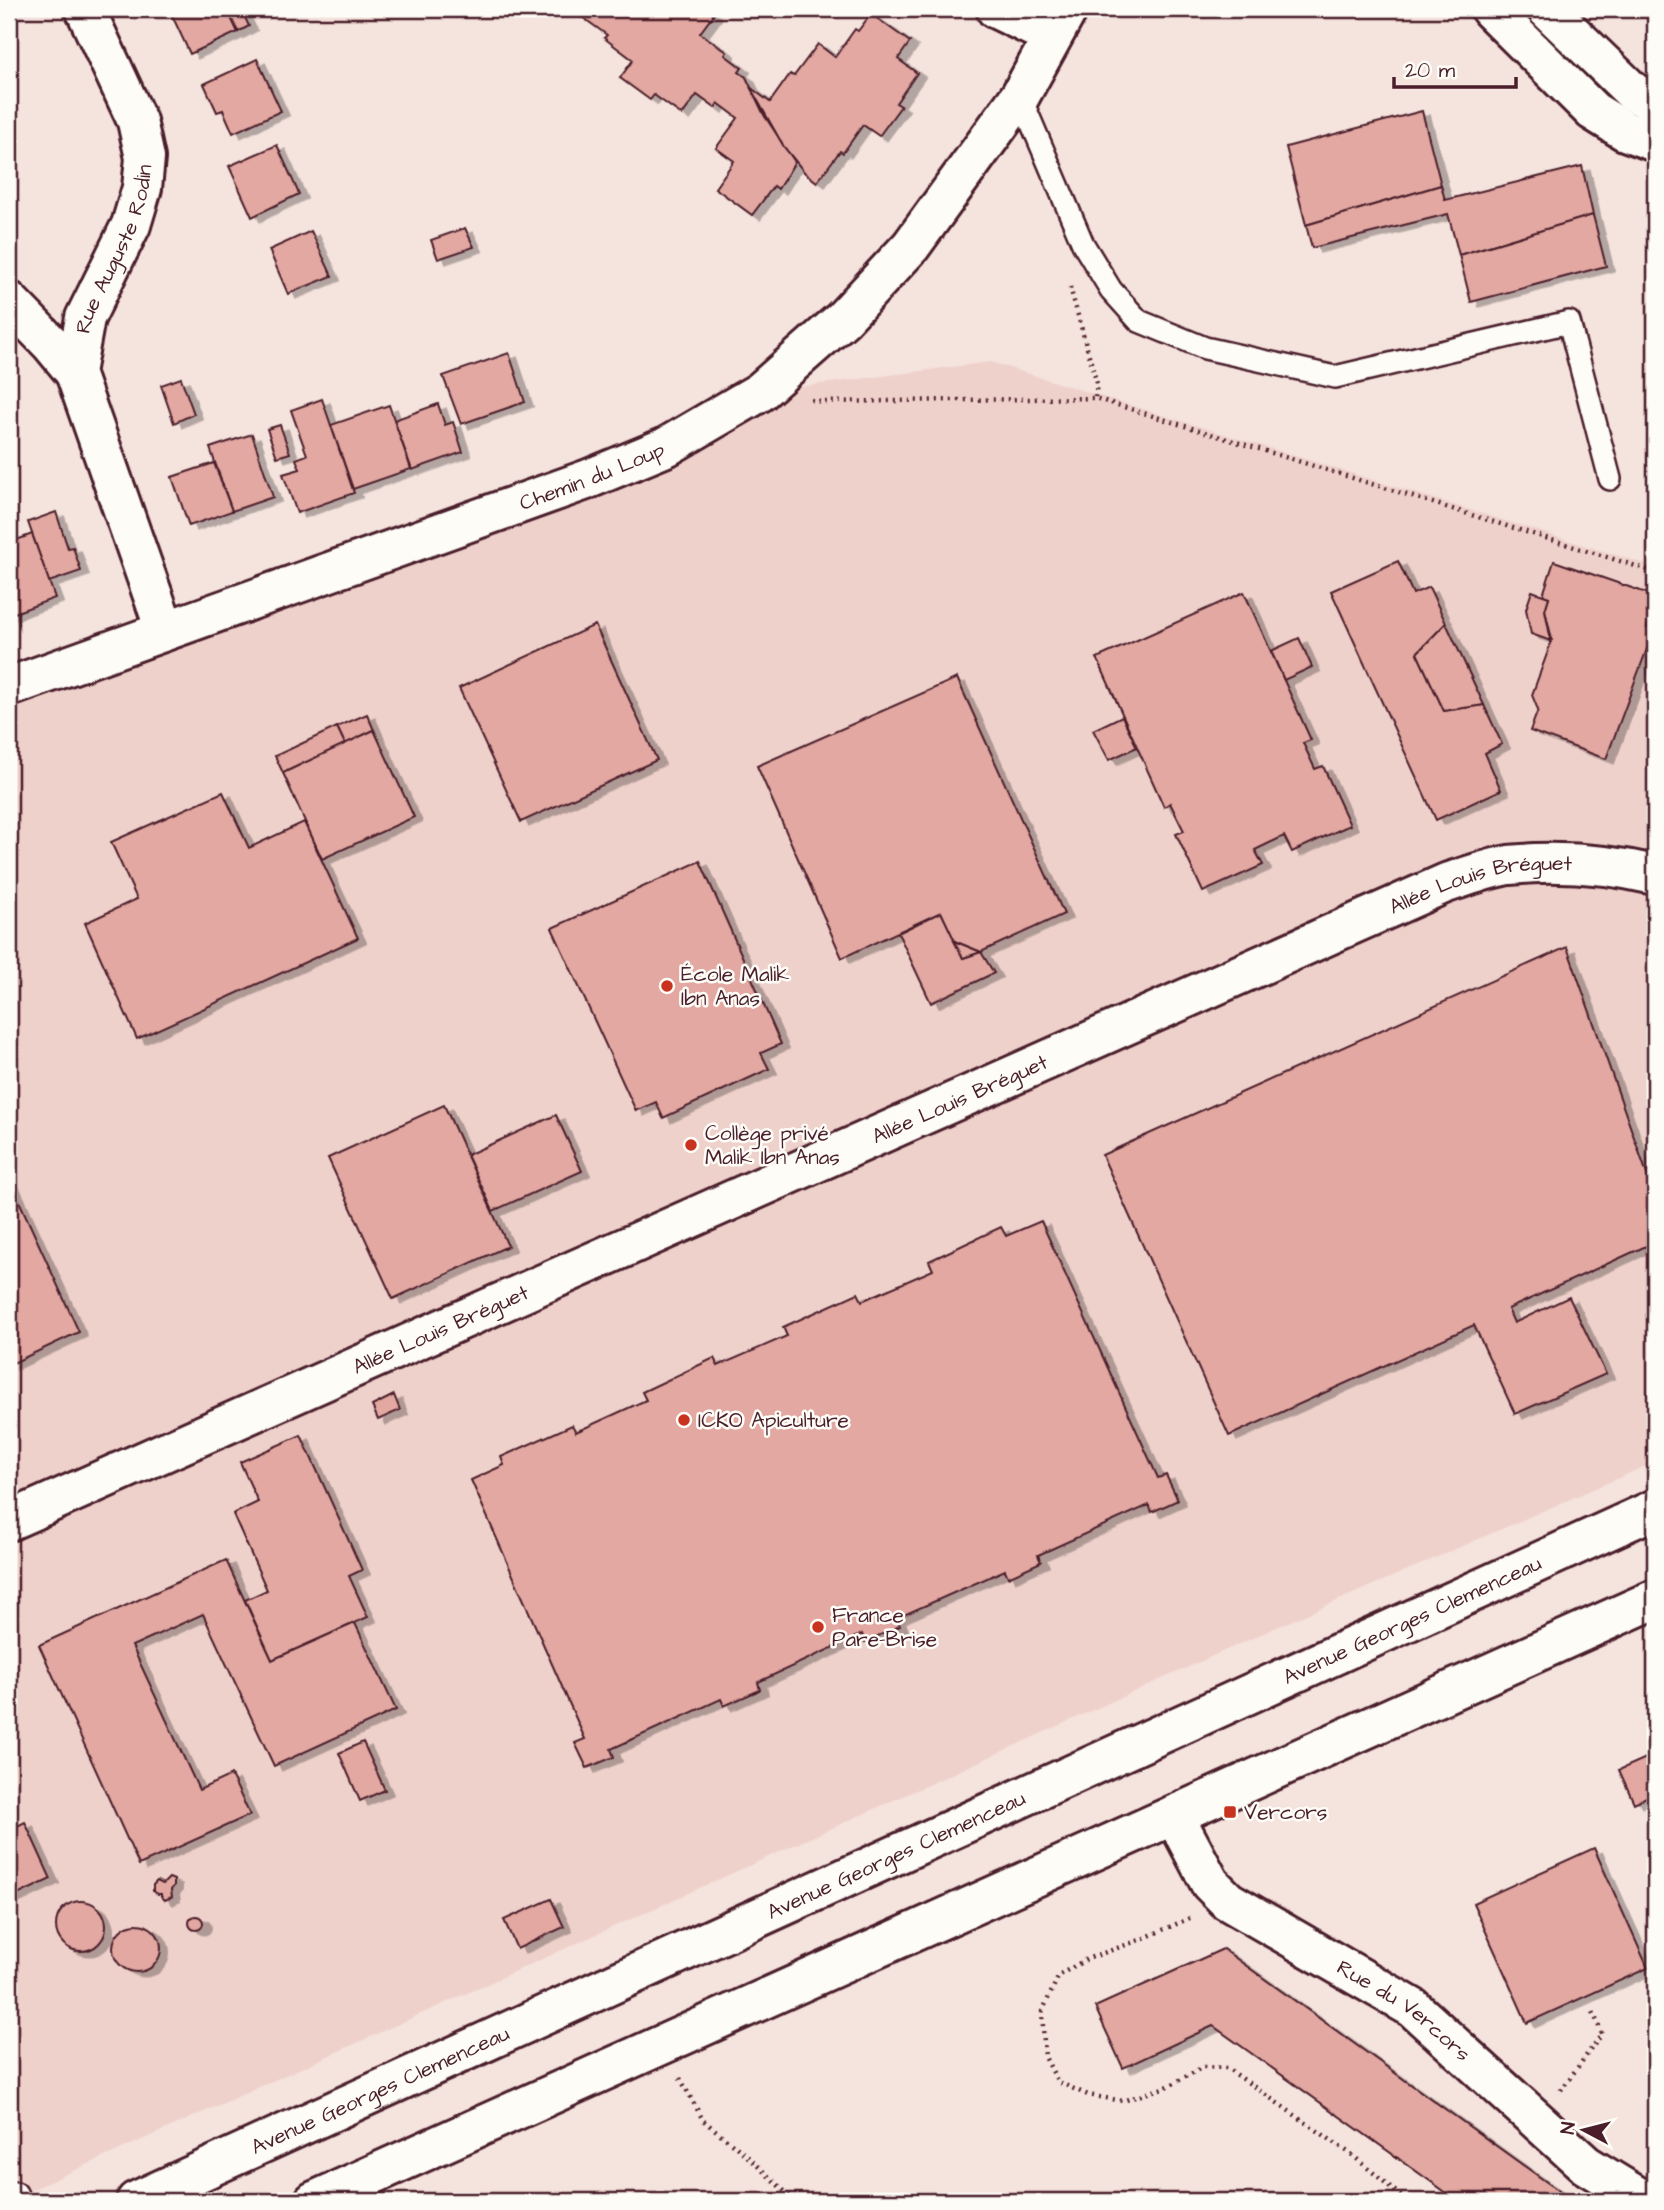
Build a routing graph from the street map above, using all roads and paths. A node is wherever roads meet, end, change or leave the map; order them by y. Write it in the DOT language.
graph roads {
  1 [pos="85,9"];
  2 [pos="996,9"];
  3 [pos="1490,9"];
  4 [pos="1547,9"];
  5 [pos="1044,52"];
  6 [pos="1655,104"];
  7 [pos="1655,142"];
  8 [pos="9,301"];
  9 [pos="75,373"];
  10 [pos="760,392"];
  11 [pos="1611,479"];
  12 [pos="1655,572"];
  13 [pos="165,630"];
  14 [pos="9,687"];
  15 [pos="1655,875"];
  16 [pos="1655,1509"];
  17 [pos="9,1521"];
  18 [pos="1655,1599"];
  19 [pos="1174,1815"];
  20 [pos="1228,1902"];
  21 [pos="1592,2009"];
  22 [pos="663,2045"];
  23 [pos="1538,2122"];
  24 [pos="136,2201"];
  25 [pos="314,2201"];
  26 [pos="795,2201"];
  27 [pos="1406,2201"];
  28 [pos="1645,2201"];
  1 -- 9 [label="street, Rue Auguste Rodin"];
  2 -- 5 [label="street"];
  3 -- 7 [label="street"];
  4 -- 6 [label="street"];
  5 -- 10 [label="street, Chemin du Loup"];
  5 -- 11 [label="lane"];
  8 -- 9 [label="street, Rue Auguste Rodin"];
  9 -- 13 [label="street, Rue Auguste Rodin"];
  10 -- 12 [label="path"];
  10 -- 13 [label="street, Chemin du Loup"];
  13 -- 14 [label="street, Chemin du Loup"];
  15 -- 17 [label="street, Allée Louis Bréguet"];
  16 -- 24 [label="street, Avenue Georges Clemenceau"];
  18 -- 19 [label="street"];
  19 -- 20 [label="street, Rue du Vercors"];
  19 -- 22 [label="street"];
  20 -- 23 [label="street, Rue du Vercors"];
  20 -- 27 [label="path"];
  21 -- 23 [label="path"];
  22 -- 25 [label="street"];
  22 -- 26 [label="path"];
  23 -- 28 [label="street, Rue du Vercors"];
}
